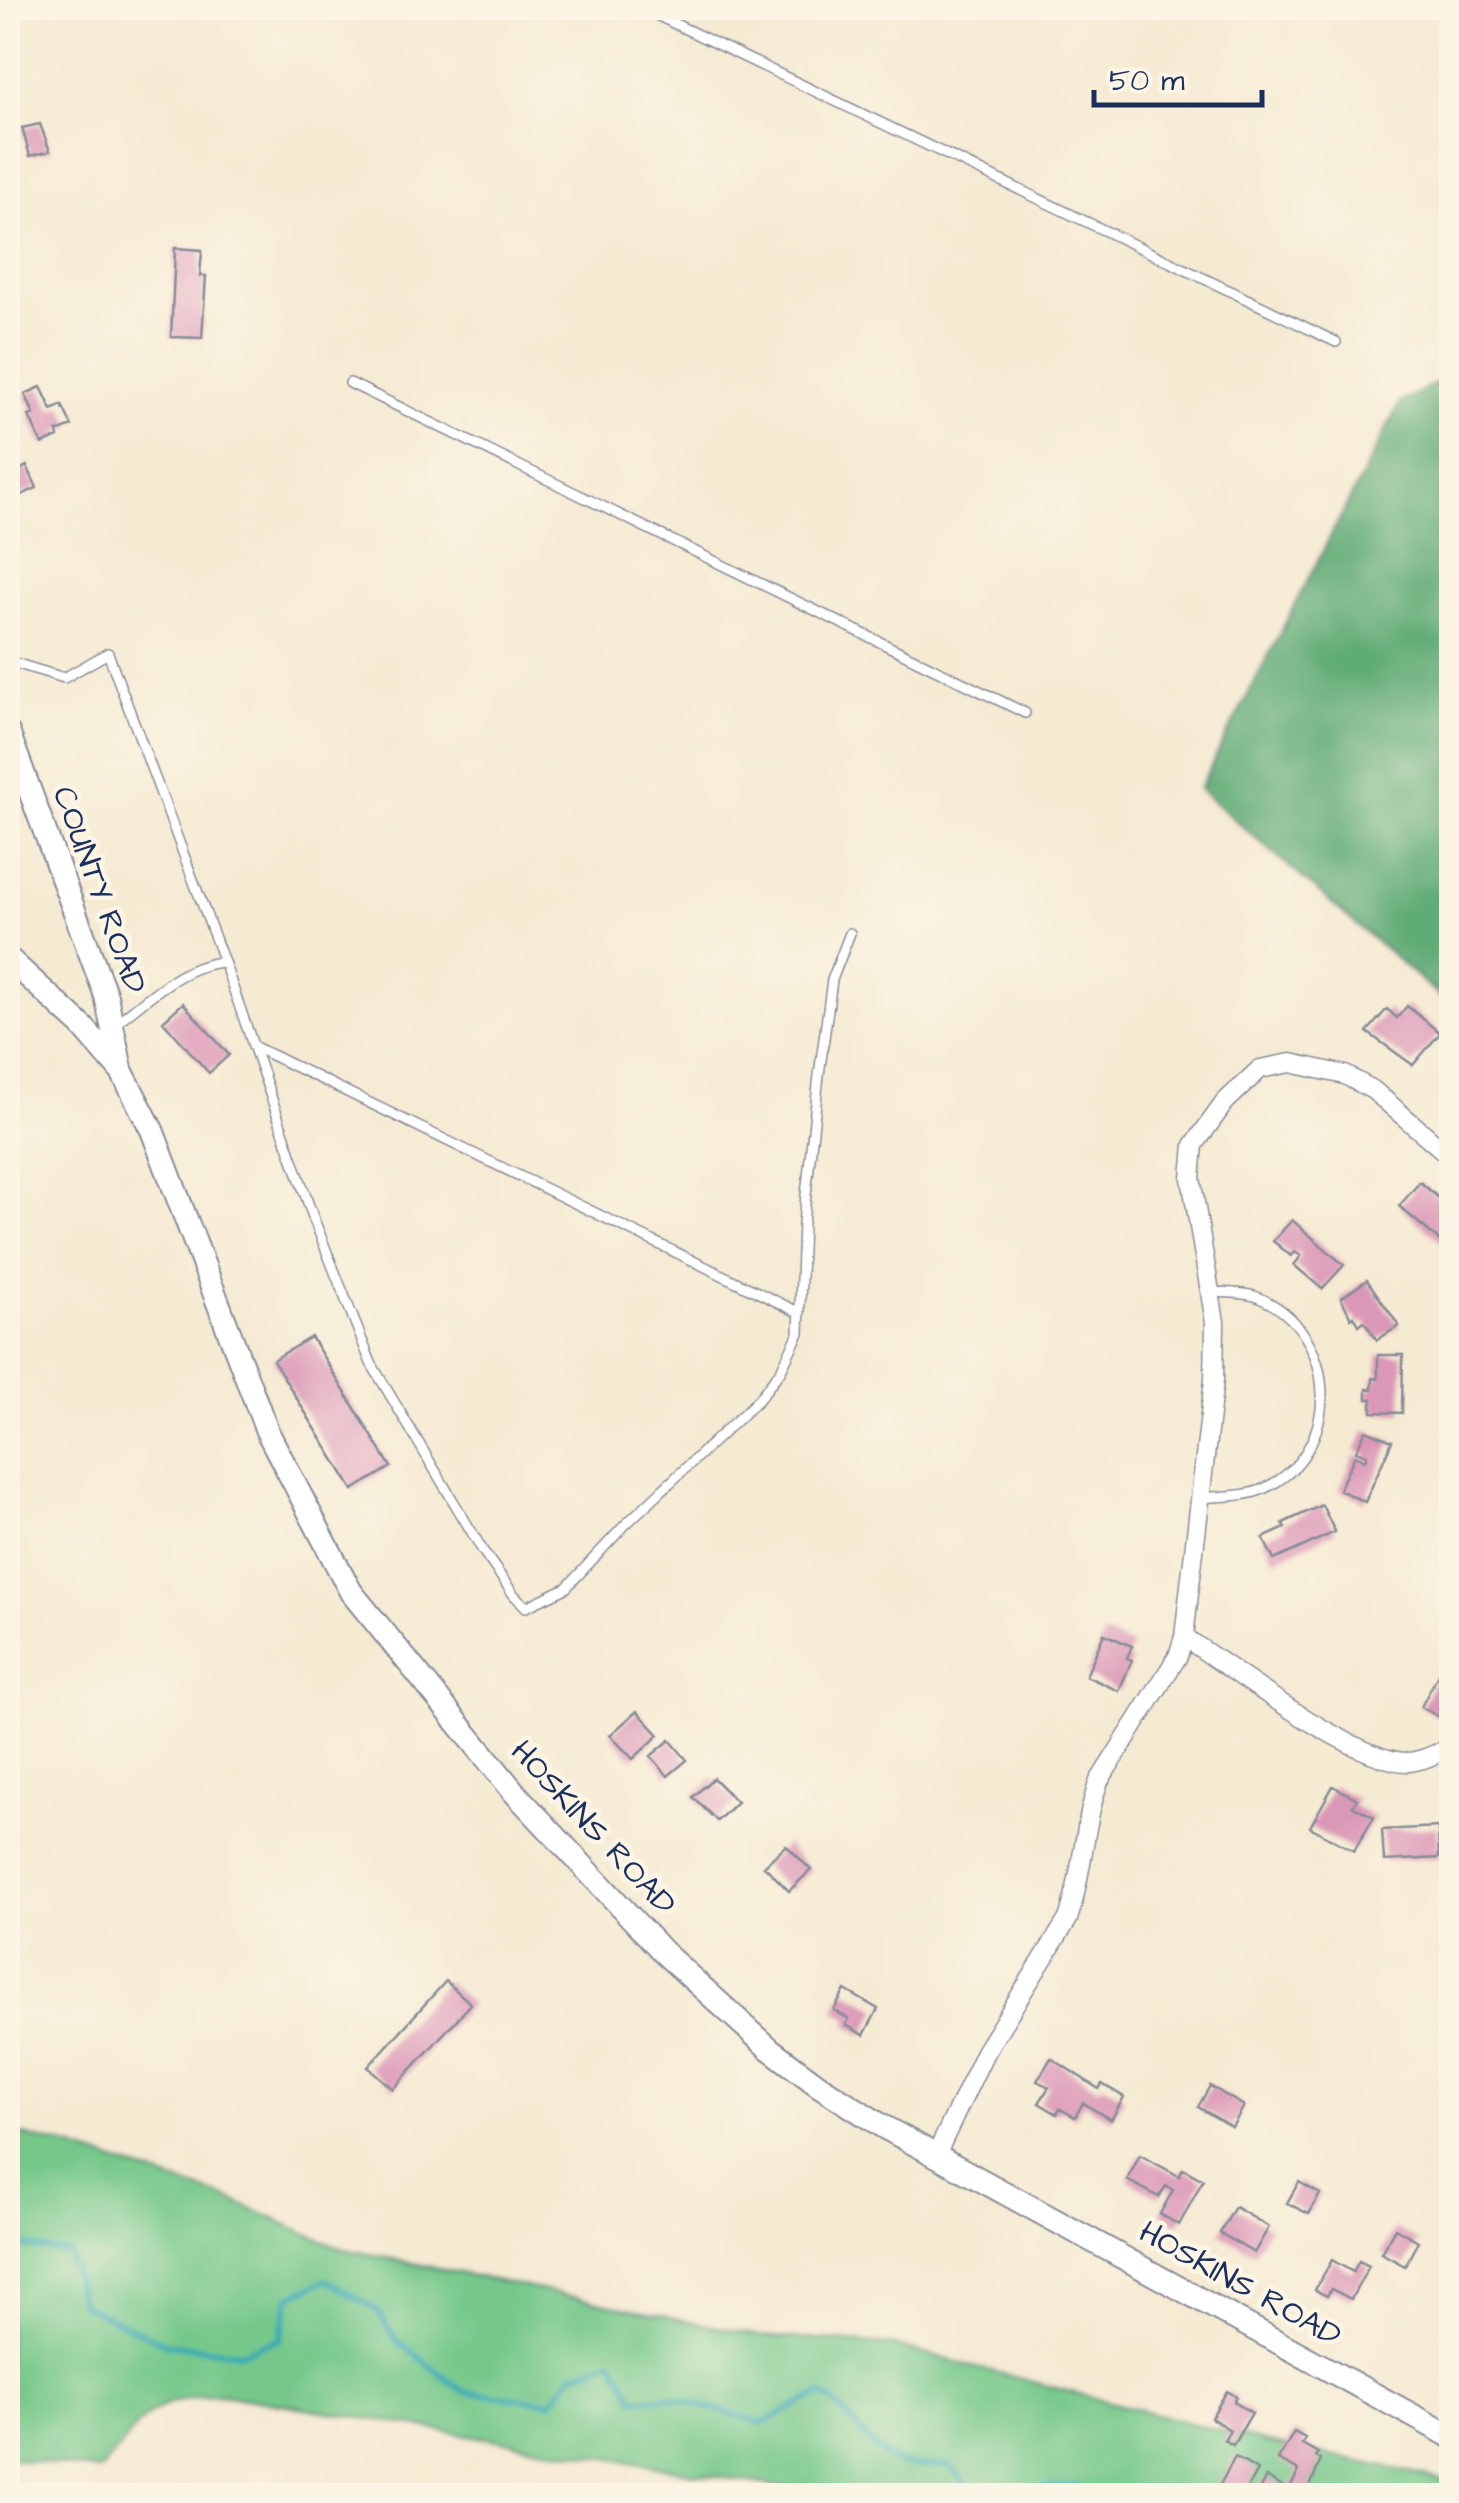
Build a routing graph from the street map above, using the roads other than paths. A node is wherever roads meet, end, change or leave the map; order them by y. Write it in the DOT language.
graph roads {
  1 [pos="642,8"];
  2 [pos="1336,342"];
  3 [pos="350,383"];
  4 [pos="8,662"];
  5 [pos="1025,713"];
  6 [pos="8,732"];
  7 [pos="850,933"];
  8 [pos="8,958"];
  9 [pos="224,962"];
  10 [pos="112,1026"];
  11 [pos="253,1046"];
  12 [pos="122,1072"];
  13 [pos="1452,1158"];
  14 [pos="1211,1292"];
  15 [pos="800,1312"];
  16 [pos="1199,1498"];
  17 [pos="1184,1637"];
  18 [pos="1452,1746"];
  19 [pos="936,2155"];
  20 [pos="1452,2437"];
  1 -- 2 [label="lane"];
  3 -- 5 [label="lane"];
  4 -- 9 [label="lane"];
  6 -- 10 [label="street, COUNTY ROAD"];
  7 -- 15 [label="lane"];
  8 -- 12 [label="street, HOSKINS ROAD"];
  9 -- 10 [label="lane"];
  9 -- 11 [label="lane"];
  10 -- 12 [label="street, COUNTY ROAD"];
  11 -- 15 [label="lane"];
  11 -- 15 [label="lane"];
  12 -- 19 [label="street, HOSKINS ROAD"];
  13 -- 14 [label="street"];
  14 -- 16 [label="street"];
  14 -- 16 [label="lane"];
  16 -- 17 [label="street"];
  17 -- 18 [label="street"];
  17 -- 19 [label="street"];
  19 -- 20 [label="street, HOSKINS ROAD"];
}
